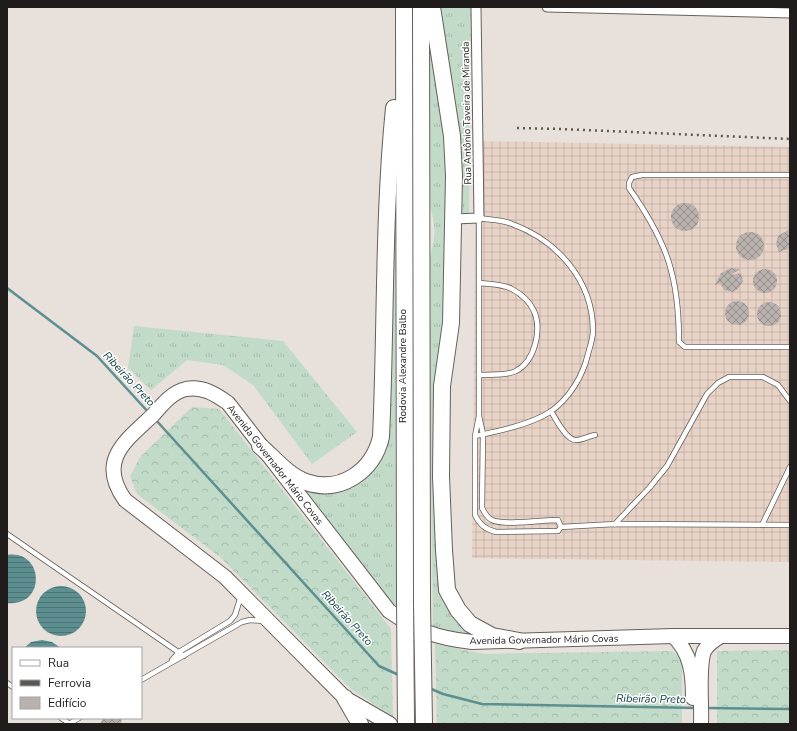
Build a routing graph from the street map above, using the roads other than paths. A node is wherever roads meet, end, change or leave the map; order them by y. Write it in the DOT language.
graph roads {
  1 [pos="421,7"];
  2 [pos="432,7"];
  3 [pos="476,7"];
  4 [pos="547,7"];
  5 [pos="404,8"];
  6 [pos="662,8"];
  7 [pos="790,13"];
  8 [pos="790,175"];
  9 [pos="479,218"];
  10 [pos="454,219"];
  11 [pos="479,283"];
  12 [pos="790,347"];
  13 [pos="479,375"];
  14 [pos="790,400"];
  15 [pos="550,411"];
  16 [pos="479,416"];
  17 [pos="483,434"];
  18 [pos="595,435"];
  19 [pos="475,436"];
  20 [pos="260,446"];
  21 [pos="790,467"];
  22 [pos="615,524"];
  23 [pos="762,525"];
  24 [pos="790,525"];
  25 [pos="561,527"];
  26 [pos="7,534"];
  27 [pos="242,593"];
  28 [pos="270,622"];
  29 [pos="673,636"];
  30 [pos="721,636"];
  31 [pos="790,636"];
  32 [pos="519,641"];
  33 [pos="179,652"];
  34 [pos="184,656"];
  35 [pos="170,661"];
  36 [pos="142,679"];
  37 [pos="697,689"];
  38 [pos="345,698"];
  39 [pos="360,724"];
  40 [pos="390,724"];
  41 [pos="406,724"];
  42 [pos="424,724"];
  43 [pos="693,724"];
  44 [pos="702,724"];
  1 -- 42 [label="highway, Rodovia Alexandre Balbo, bridge"];
  2 -- 10 [label="highway"];
  3 -- 9 [label="street, Rua Antônio Taveira de Miranda"];
  4 -- 6 [label="street"];
  5 -- 20 [label="highway"];
  5 -- 41 [label="highway, Rodovia Alexandre Balbo, bridge"];
  6 -- 7 [label="street"];
  8 -- 12 [label="lane"];
  9 -- 10 [label="street"];
  9 -- 11 [label="lane"];
  9 -- 15 [label="lane"];
  10 -- 32 [label="highway"];
  11 -- 13 [label="lane"];
  11 -- 13 [label="lane"];
  13 -- 16 [label="lane"];
  14 -- 22 [label="lane"];
  15 -- 17 [label="lane"];
  15 -- 18 [label="lane"];
  16 -- 17 [label="lane"];
  16 -- 19 [label="lane"];
  17 -- 19 [label="lane"];
  17 -- 25 [label="lane"];
  19 -- 25 [label="lane"];
  20 -- 27 [label="main road, Avenida Governador Mário Covas"];
  20 -- 32 [label="main road, Avenida Governador Mário Covas"];
  21 -- 23 [label="lane"];
  22 -- 23 [label="lane"];
  22 -- 25 [label="lane"];
  23 -- 24 [label="lane"];
  26 -- 33 [label="lane"];
  27 -- 28 [label="main road, Avenida Governador Mário Covas"];
  27 -- 33 [label="lane"];
  28 -- 34 [label="lane"];
  28 -- 38 [label="main road, Avenida Governador Mário Covas"];
  29 -- 30 [label="main road, Avenida Governador Mário Covas"];
  29 -- 32 [label="main road, Avenida Governador Mário Covas"];
  29 -- 37 [label="main road"];
  30 -- 31 [label="main road, Avenida Governador Mário Covas"];
  30 -- 37 [label="main road"];
  33 -- 34 [label="lane"];
  33 -- 35 [label="lane"];
  34 -- 35 [label="lane"];
  35 -- 36 [label="lane"];
  37 -- 43 [label="main road"];
  37 -- 44 [label="main road"];
  38 -- 39 [label="highway"];
  38 -- 40 [label="main road, Avenida Governador Mário Covas"];
}
